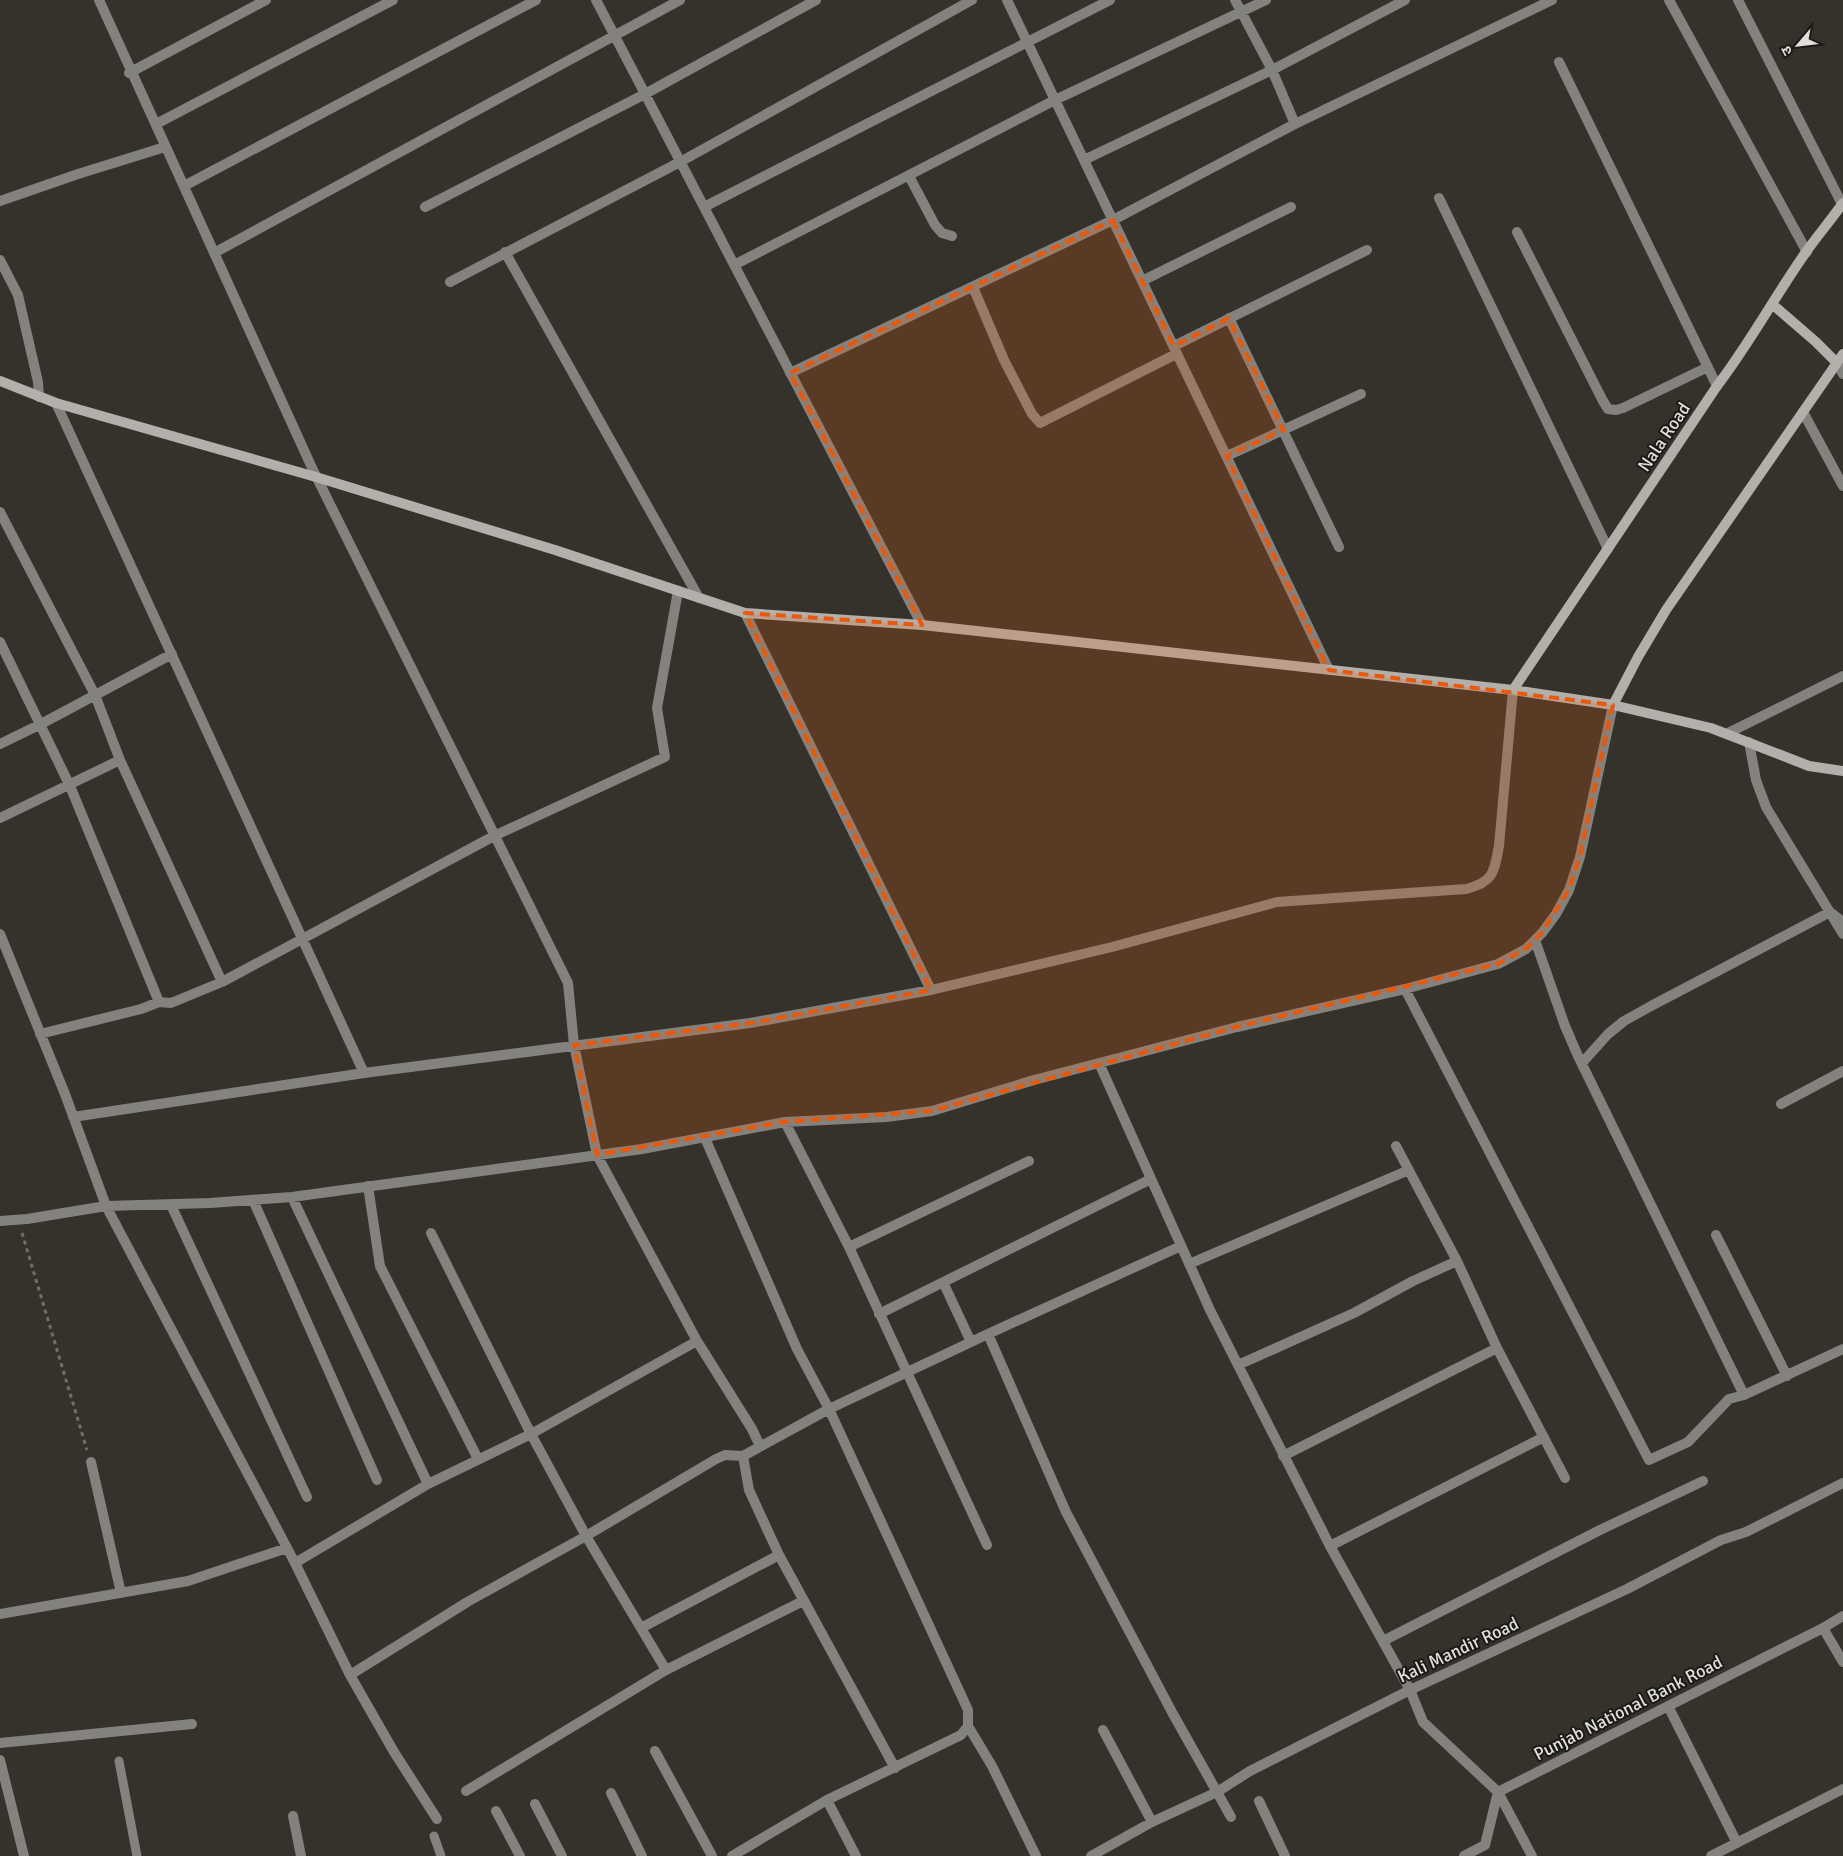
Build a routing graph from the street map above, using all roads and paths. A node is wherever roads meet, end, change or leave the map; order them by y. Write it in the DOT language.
graph roads {
  1 [pos="266,0"];
  2 [pos="393,0"];
  3 [pos="536,0"];
  4 [pos="596,0"];
  5 [pos="680,0"];
  6 [pos="816,0"];
  7 [pos="972,0"];
  8 [pos="1007,0"];
  9 [pos="1110,0"];
  10 [pos="1235,0"];
  11 [pos="1266,0"];
  12 [pos="1405,0"];
  13 [pos="1552,0"];
  14 [pos="1669,0"];
  15 [pos="1738,0"];
  16 [pos="101,1"];
  17 [pos="1242,12"];
  18 [pos="614,35"];
  19 [pos="1028,43"];
  20 [pos="1559,62"];
  21 [pos="1272,70"];
  22 [pos="130,72"];
  23 [pos="645,94"];
  24 [pos="1055,100"];
  25 [pos="156,124"];
  26 [pos="1295,124"];
  27 [pos="164,147"];
  28 [pos="1084,160"];
  29 [pos="680,162"];
  30 [pos="909,176"];
  31 [pos="184,186"];
  32 [pos="1439,198"];
  33 [pos="0,201"];
  34 [pos="1843,204"];
  35 [pos="425,207"];
  36 [pos="704,207"];
  37 [pos="1291,207"];
  38 [pos="1113,220"];
  39 [pos="1517,232"];
  40 [pos="952,236"];
  41 [pos="1367,250"];
  42 [pos="505,252"];
  43 [pos="1807,252"];
  44 [pos="214,253"];
  45 [pos="0,260"];
  46 [pos="734,266"];
  47 [pos="1142,280"];
  48 [pos="450,282"];
  49 [pos="973,286"];
  50 [pos="1772,304"];
  51 [pos="1229,318"];
  52 [pos="1174,346"];
  53 [pos="1840,359"];
  54 [pos="1708,367"];
  55 [pos="790,373"];
  56 [pos="1843,374"];
  57 [pos="0,381"];
  58 [pos="1717,386"];
  59 [pos="1361,394"];
  60 [pos="39,397"];
  61 [pos="56,403"];
  62 [pos="1804,412"];
  63 [pos="1284,430"];
  64 [pos="1227,456"];
  65 [pos="316,477"];
  66 [pos="1843,486"];
  67 [pos="0,512"];
  68 [pos="1339,548"];
  69 [pos="1608,549"];
  70 [pos="678,591"];
  71 [pos="699,598"];
  72 [pos="745,613"];
  73 [pos="922,625"];
  74 [pos="0,642"];
  75 [pos="172,654"];
  76 [pos="1329,670"];
  77 [pos="1843,676"];
  78 [pos="1513,690"];
  79 [pos="95,695"];
  80 [pos="1613,705"];
  81 [pos="41,724"];
  82 [pos="1728,733"];
  83 [pos="1749,742"];
  84 [pos="0,744"];
  85 [pos="120,760"];
  86 [pos="1843,771"];
  87 [pos="70,786"];
  88 [pos="0,818"];
  89 [pos="494,836"];
  90 [pos="1830,912"];
  91 [pos="1843,922"];
  92 [pos="0,934"];
  93 [pos="1843,934"];
  94 [pos="303,938"];
  95 [pos="1535,940"];
  96 [pos="3,951"];
  97 [pos="222,982"];
  98 [pos="1405,989"];
  99 [pos="930,990"];
  100 [pos="159,1002"];
  101 [pos="40,1034"];
  102 [pos="574,1045"];
  103 [pos="1099,1063"];
  104 [pos="1582,1063"];
  105 [pos="1843,1071"];
  106 [pos="364,1073"];
  107 [pos="1781,1104"];
  108 [pos="73,1117"];
  109 [pos="785,1122"];
  110 [pos="705,1138"];
  111 [pos="1396,1146"];
  112 [pos="597,1155"];
  113 [pos="1029,1161"];
  114 [pos="1408,1170"];
  115 [pos="1152,1179"];
  116 [pos="368,1186"];
  117 [pos="292,1197"];
  118 [pos="253,1200"];
  119 [pos="171,1205"];
  120 [pos="106,1206"];
  121 [pos="18,1220"];
  122 [pos="0,1221"];
  123 [pos="431,1233"];
  124 [pos="1716,1235"];
  125 [pos="1181,1246"];
  126 [pos="848,1248"];
  127 [pos="1457,1261"];
  128 [pos="1190,1264"];
  129 [pos="943,1282"];
  130 [pos="879,1314"];
  131 [pos="988,1334"];
  132 [pos="697,1341"];
  133 [pos="971,1342"];
  134 [pos="1497,1348"];
  135 [pos="1843,1349"];
  136 [pos="1238,1366"];
  137 [pos="906,1374"];
  138 [pos="1787,1376"];
  139 [pos="1744,1395"];
  140 [pos="829,1409"];
  141 [pos="531,1434"];
  142 [pos="1544,1437"];
  143 [pos="760,1446"];
  144 [pos="743,1456"];
  145 [pos="1284,1456"];
  146 [pos="478,1459"];
  147 [pos="91,1462"];
  148 [pos="1565,1478"];
  149 [pos="377,1480"];
  150 [pos="1703,1481"];
  151 [pos="1843,1483"];
  152 [pos="428,1484"];
  153 [pos="307,1497"];
  154 [pos="586,1536"];
  155 [pos="987,1545"];
  156 [pos="1330,1546"];
  157 [pos="287,1548"];
  158 [pos="778,1555"];
  159 [pos="295,1563"];
  160 [pos="121,1593"];
  161 [pos="803,1601"];
  162 [pos="0,1614"];
  163 [pos="1843,1616"];
  164 [pos="641,1628"];
  165 [pos="1823,1628"];
  166 [pos="1383,1641"];
  167 [pos="1843,1662"];
  168 [pos="666,1670"];
  169 [pos="350,1675"];
  170 [pos="1410,1690"];
  171 [pos="1668,1706"];
  172 [pos="192,1724"];
  173 [pos="968,1726"];
  174 [pos="1103,1730"];
  175 [pos="0,1743"];
  176 [pos="655,1751"];
  177 [pos="0,1760"];
  178 [pos="119,1760"];
  179 [pos="895,1768"];
  180 [pos="1843,1790"];
  181 [pos="466,1791"];
  182 [pos="1216,1792"];
  183 [pos="1498,1792"];
  184 [pos="611,1793"];
  185 [pos="827,1800"];
  186 [pos="1259,1801"];
  187 [pos="535,1804"];
  188 [pos="496,1811"];
  189 [pos="293,1816"];
  190 [pos="1231,1818"];
  191 [pos="436,1819"];
  192 [pos="1152,1822"];
  193 [pos="434,1836"];
  194 [pos="1737,1843"];
  195 [pos="24,1856"];
  196 [pos="137,1856"];
  197 [pos="301,1856"];
  198 [pos="441,1856"];
  199 [pos="520,1856"];
  200 [pos="562,1856"];
  201 [pos="642,1856"];
  202 [pos="712,1856"];
  203 [pos="732,1856"];
  204 [pos="856,1856"];
  205 [pos="1036,1856"];
  206 [pos="1091,1856"];
  207 [pos="1285,1856"];
  208 [pos="1464,1856"];
  209 [pos="1532,1856"];
  210 [pos="1711,1856"];
  1 -- 22 [label="street"];
  2 -- 25 [label="street"];
  3 -- 31 [label="street"];
  4 -- 18 [label="street"];
  5 -- 18 [label="street"];
  6 -- 23 [label="street"];
  7 -- 29 [label="street"];
  8 -- 19 [label="street"];
  9 -- 19 [label="street"];
  10 -- 17 [label="street"];
  11 -- 17 [label="street"];
  12 -- 21 [label="street"];
  13 -- 26 [label="street"];
  14 -- 43 [label="street"];
  15 -- 34 [label="street"];
  16 -- 22 [label="street"];
  17 -- 21 [label="street"];
  17 -- 24 [label="street"];
  18 -- 23 [label="street"];
  18 -- 44 [label="street"];
  19 -- 24 [label="street"];
  19 -- 36 [label="street"];
  20 -- 54 [label="street"];
  21 -- 26 [label="street"];
  21 -- 28 [label="street"];
  22 -- 25 [label="street"];
  23 -- 29 [label="street"];
  23 -- 35 [label="street"];
  24 -- 28 [label="street"];
  24 -- 30 [label="street"];
  25 -- 27 [label="street"];
  26 -- 38 [label="street"];
  27 -- 31 [label="street"];
  27 -- 33 [label="street"];
  28 -- 38 [label="street"];
  29 -- 36 [label="street"];
  29 -- 42 [label="street"];
  30 -- 40 [label="street"];
  30 -- 46 [label="street"];
  31 -- 44 [label="street"];
  32 -- 69 [label="street"];
  34 -- 43 [label="street, Nala Road"];
  36 -- 46 [label="street"];
  37 -- 47 [label="street"];
  38 -- 47 [label="street"];
  38 -- 49 [label="street"];
  39 -- 54 [label="street"];
  41 -- 51 [label="street"];
  42 -- 48 [label="street"];
  42 -- 71 [label="street"];
  43 -- 50 [label="street, Nala Road"];
  44 -- 65 [label="street"];
  45 -- 60 [label="street"];
  46 -- 55 [label="street"];
  47 -- 52 [label="street"];
  49 -- 52 [label="street"];
  49 -- 55 [label="street"];
  50 -- 53 [label="street"];
  50 -- 58 [label="street, Nala Road"];
  51 -- 52 [label="street"];
  51 -- 63 [label="street"];
  52 -- 64 [label="street"];
  53 -- 56 [label="street"];
  53 -- 62 [label="street"];
  54 -- 58 [label="street"];
  55 -- 73 [label="street"];
  57 -- 60 [label="street"];
  58 -- 69 [label="street, Nala Road"];
  59 -- 63 [label="street"];
  60 -- 61 [label="street"];
  61 -- 65 [label="street"];
  61 -- 75 [label="street"];
  62 -- 66 [label="street"];
  62 -- 80 [label="street"];
  63 -- 64 [label="street"];
  63 -- 68 [label="street"];
  64 -- 76 [label="street"];
  65 -- 70 [label="street"];
  65 -- 89 [label="street"];
  67 -- 79 [label="street"];
  69 -- 78 [label="street, Nala Road"];
  70 -- 71 [label="street"];
  70 -- 89 [label="street"];
  71 -- 72 [label="street"];
  72 -- 73 [label="street"];
  72 -- 99 [label="street"];
  73 -- 76 [label="street"];
  74 -- 81 [label="street"];
  75 -- 79 [label="street"];
  75 -- 94 [label="street"];
  76 -- 78 [label="street"];
  77 -- 82 [label="street"];
  78 -- 80 [label="street"];
  78 -- 99 [label="street"];
  79 -- 81 [label="street"];
  79 -- 85 [label="street"];
  80 -- 82 [label="street"];
  80 -- 95 [label="street"];
  81 -- 84 [label="street"];
  81 -- 87 [label="street"];
  82 -- 83 [label="street"];
  83 -- 86 [label="street"];
  83 -- 90 [label="street"];
  85 -- 87 [label="street"];
  85 -- 97 [label="street"];
  87 -- 88 [label="street"];
  87 -- 100 [label="street"];
  89 -- 94 [label="street"];
  89 -- 102 [label="street"];
  90 -- 91 [label="street"];
  90 -- 93 [label="street"];
  90 -- 104 [label="street"];
  92 -- 96 [label="street"];
  94 -- 97 [label="street"];
  94 -- 106 [label="street"];
  95 -- 98 [label="street"];
  95 -- 104 [label="street"];
  96 -- 101 [label="street"];
  97 -- 100 [label="street"];
  98 -- 103 [label="street"];
  98 -- 139 [label="street"];
  99 -- 102 [label="street"];
  100 -- 101 [label="street"];
  101 -- 108 [label="street"];
  102 -- 106 [label="street"];
  102 -- 112 [label="street"];
  103 -- 109 [label="street"];
  103 -- 115 [label="street"];
  104 -- 139 [label="street"];
  105 -- 107 [label="street"];
  106 -- 108 [label="street"];
  108 -- 120 [label="street"];
  109 -- 110 [label="street"];
  109 -- 126 [label="street"];
  110 -- 112 [label="street"];
  110 -- 140 [label="street"];
  111 -- 114 [label="street"];
  112 -- 116 [label="street"];
  112 -- 132 [label="street"];
  113 -- 126 [label="street"];
  114 -- 127 [label="street"];
  114 -- 128 [label="street"];
  115 -- 125 [label="street"];
  115 -- 129 [label="street"];
  116 -- 117 [label="street"];
  116 -- 146 [label="street"];
  117 -- 118 [label="street"];
  117 -- 152 [label="street"];
  118 -- 119 [label="street"];
  118 -- 149 [label="street"];
  119 -- 120 [label="street"];
  119 -- 153 [label="street"];
  120 -- 121 [label="street"];
  120 -- 157 [label="street"];
  121 -- 122 [label="street"];
  121 -- 147 [label="path"];
  123 -- 141 [label="street"];
  124 -- 138 [label="street"];
  125 -- 128 [label="street"];
  125 -- 131 [label="street"];
  126 -- 130 [label="street"];
  127 -- 134 [label="street"];
  127 -- 136 [label="street"];
  128 -- 136 [label="street"];
  129 -- 130 [label="street"];
  129 -- 133 [label="street"];
  130 -- 137 [label="street"];
  131 -- 133 [label="street"];
  131 -- 182 [label="street"];
  132 -- 141 [label="street"];
  132 -- 143 [label="street"];
  133 -- 137 [label="street"];
  134 -- 142 [label="street"];
  134 -- 145 [label="street"];
  135 -- 138 [label="street"];
  136 -- 145 [label="street"];
  137 -- 140 [label="street"];
  137 -- 155 [label="street"];
  138 -- 139 [label="street"];
  140 -- 143 [label="street"];
  140 -- 173 [label="street"];
  141 -- 146 [label="street"];
  141 -- 154 [label="street"];
  142 -- 148 [label="street"];
  142 -- 156 [label="street"];
  143 -- 144 [label="street"];
  144 -- 154 [label="street"];
  144 -- 158 [label="street"];
  145 -- 156 [label="street"];
  146 -- 152 [label="street"];
  147 -- 160 [label="street"];
  150 -- 166 [label="street"];
  151 -- 170 [label="street, Kali Mandir Road"];
  152 -- 159 [label="street"];
  154 -- 164 [label="street"];
  154 -- 169 [label="street"];
  156 -- 166 [label="street"];
  157 -- 159 [label="street"];
  157 -- 160 [label="street"];
  158 -- 161 [label="street"];
  158 -- 164 [label="street"];
  159 -- 169 [label="street"];
  160 -- 162 [label="street"];
  161 -- 168 [label="street"];
  161 -- 179 [label="street"];
  163 -- 165 [label="street, Punjab National Bank Road"];
  164 -- 168 [label="street"];
  165 -- 167 [label="street"];
  165 -- 171 [label="street, Punjab National Bank Road"];
  166 -- 170 [label="street"];
  168 -- 181 [label="street"];
  169 -- 191 [label="street"];
  170 -- 182 [label="street, Kali Mandir Road"];
  170 -- 183 [label="street"];
  171 -- 183 [label="street, Punjab National Bank Road"];
  171 -- 194 [label="street"];
  172 -- 175 [label="street"];
  173 -- 179 [label="street"];
  173 -- 205 [label="street"];
  174 -- 192 [label="street"];
  176 -- 202 [label="street"];
  177 -- 195 [label="street"];
  178 -- 196 [label="lane"];
  179 -- 185 [label="street"];
  180 -- 194 [label="street"];
  182 -- 190 [label="street"];
  182 -- 192 [label="street, Kali Mandir Road"];
  183 -- 208 [label="street"];
  183 -- 209 [label="street"];
  184 -- 201 [label="street"];
  185 -- 203 [label="street"];
  185 -- 204 [label="street"];
  186 -- 207 [label="street"];
  187 -- 200 [label="street"];
  188 -- 199 [label="street"];
  189 -- 197 [label="street"];
  192 -- 206 [label="street, Kali Mandir Road"];
  193 -- 198 [label="lane"];
  194 -- 210 [label="street"];
}
